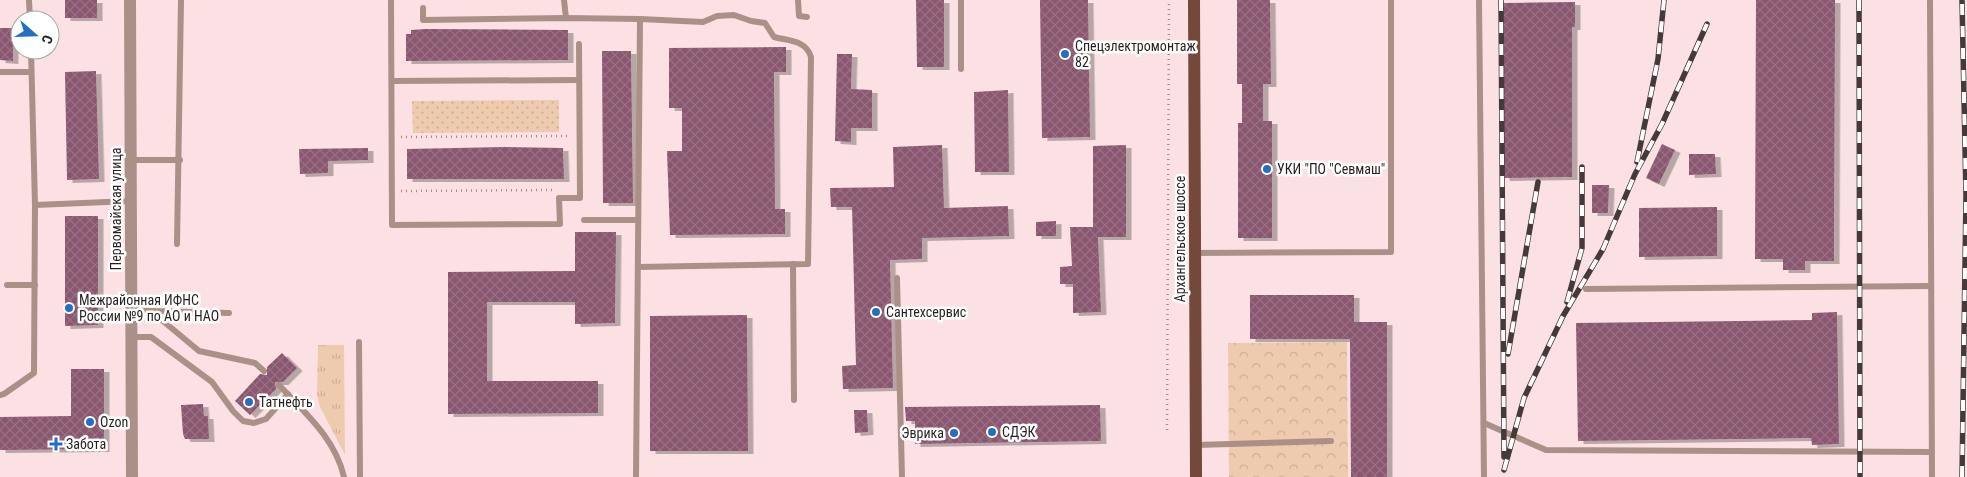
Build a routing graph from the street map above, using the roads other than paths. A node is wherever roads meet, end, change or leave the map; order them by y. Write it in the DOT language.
graph roads {
  1 [pos="130,0"];
  2 [pos="181,0"];
  3 [pos="392,0"];
  4 [pos="564,0"];
  5 [pos="798,0"];
  6 [pos="961,0"];
  7 [pos="1194,0"];
  8 [pos="1391,0"];
  9 [pos="1478,0"];
  10 [pos="1930,0"];
  11 [pos="423,8"];
  12 [pos="807,17"];
  13 [pos="566,18"];
  14 [pos="640,19"];
  15 [pos="579,44"];
  16 [pos="31,60"];
  17 [pos="961,69"];
  18 [pos="0,72"];
  19 [pos="32,72"];
  20 [pos="579,80"];
  21 [pos="392,81"];
  22 [pos="130,160"];
  23 [pos="180,160"];
  24 [pos="131,201"];
  25 [pos="35,206"];
  26 [pos="584,220"];
  27 [pos="638,220"];
  28 [pos="177,244"];
  29 [pos="1195,253"];
  30 [pos="793,264"];
  31 [pos="638,267"];
  32 [pos="897,278"];
  33 [pos="7,285"];
  34 [pos="35,285"];
  35 [pos="1930,286"];
  36 [pos="1586,289"];
  37 [pos="131,310"];
  38 [pos="151,311"];
  39 [pos="229,312"];
  40 [pos="132,337"];
  41 [pos="359,342"];
  42 [pos="264,371"];
  43 [pos="279,386"];
  44 [pos="288,394"];
  45 [pos="0,395"];
  46 [pos="794,400"];
  47 [pos="1484,422"];
  48 [pos="1331,441"];
  49 [pos="1196,444"];
  50 [pos="1932,452"];
  51 [pos="132,477"];
  52 [pos="344,477"];
  53 [pos="360,477"];
  54 [pos="636,477"];
  55 [pos="902,477"];
  56 [pos="1196,477"];
  57 [pos="1484,477"];
  58 [pos="1932,477"];
  1 -- 22 [label="street, Первомайская улица"];
  2 -- 23 [label="lane"];
  3 -- 21 [label="lane"];
  4 -- 13 [label="lane"];
  5 -- 12 [label="lane"];
  6 -- 17 [label="lane"];
  7 -- 29 [label="main road, Архангельское шоссе"];
  8 -- 29 [label="lane"];
  9 -- 47 [label="lane"];
  10 -- 35 [label="lane"];
  11 -- 13 [label="lane"];
  13 -- 14 [label="lane"];
  14 -- 27 [label="lane"];
  14 -- 30 [label="lane"];
  15 -- 20 [label="lane"];
  16 -- 19 [label="lane"];
  18 -- 19 [label="lane"];
  19 -- 25 [label="lane"];
  20 -- 21 [label="lane"];
  20 -- 21 [label="lane"];
  22 -- 23 [label="lane"];
  22 -- 24 [label="street, Первомайская улица"];
  23 -- 28 [label="lane"];
  24 -- 25 [label="lane"];
  24 -- 37 [label="street, Первомайская улица"];
  25 -- 34 [label="lane"];
  26 -- 27 [label="lane"];
  27 -- 31 [label="lane"];
  29 -- 49 [label="main road, Архангельское шоссе"];
  30 -- 31 [label="lane"];
  30 -- 46 [label="lane"];
  31 -- 54 [label="lane"];
  32 -- 55 [label="lane"];
  33 -- 34 [label="lane"];
  34 -- 45 [label="lane"];
  35 -- 36 [label="lane"];
  35 -- 50 [label="lane"];
  37 -- 38 [label="lane"];
  37 -- 40 [label="street, Первомайская улица"];
  38 -- 39 [label="lane"];
  38 -- 42 [label="lane"];
  40 -- 44 [label="lane"];
  40 -- 51 [label="street, Первомайская улица"];
  41 -- 53 [label="lane"];
  43 -- 44 [label="lane"];
  44 -- 52 [label="lane"];
  47 -- 50 [label="lane"];
  47 -- 57 [label="lane"];
  48 -- 49 [label="lane"];
  49 -- 56 [label="main road, Архангельское шоссе"];
  50 -- 58 [label="lane"];
}
